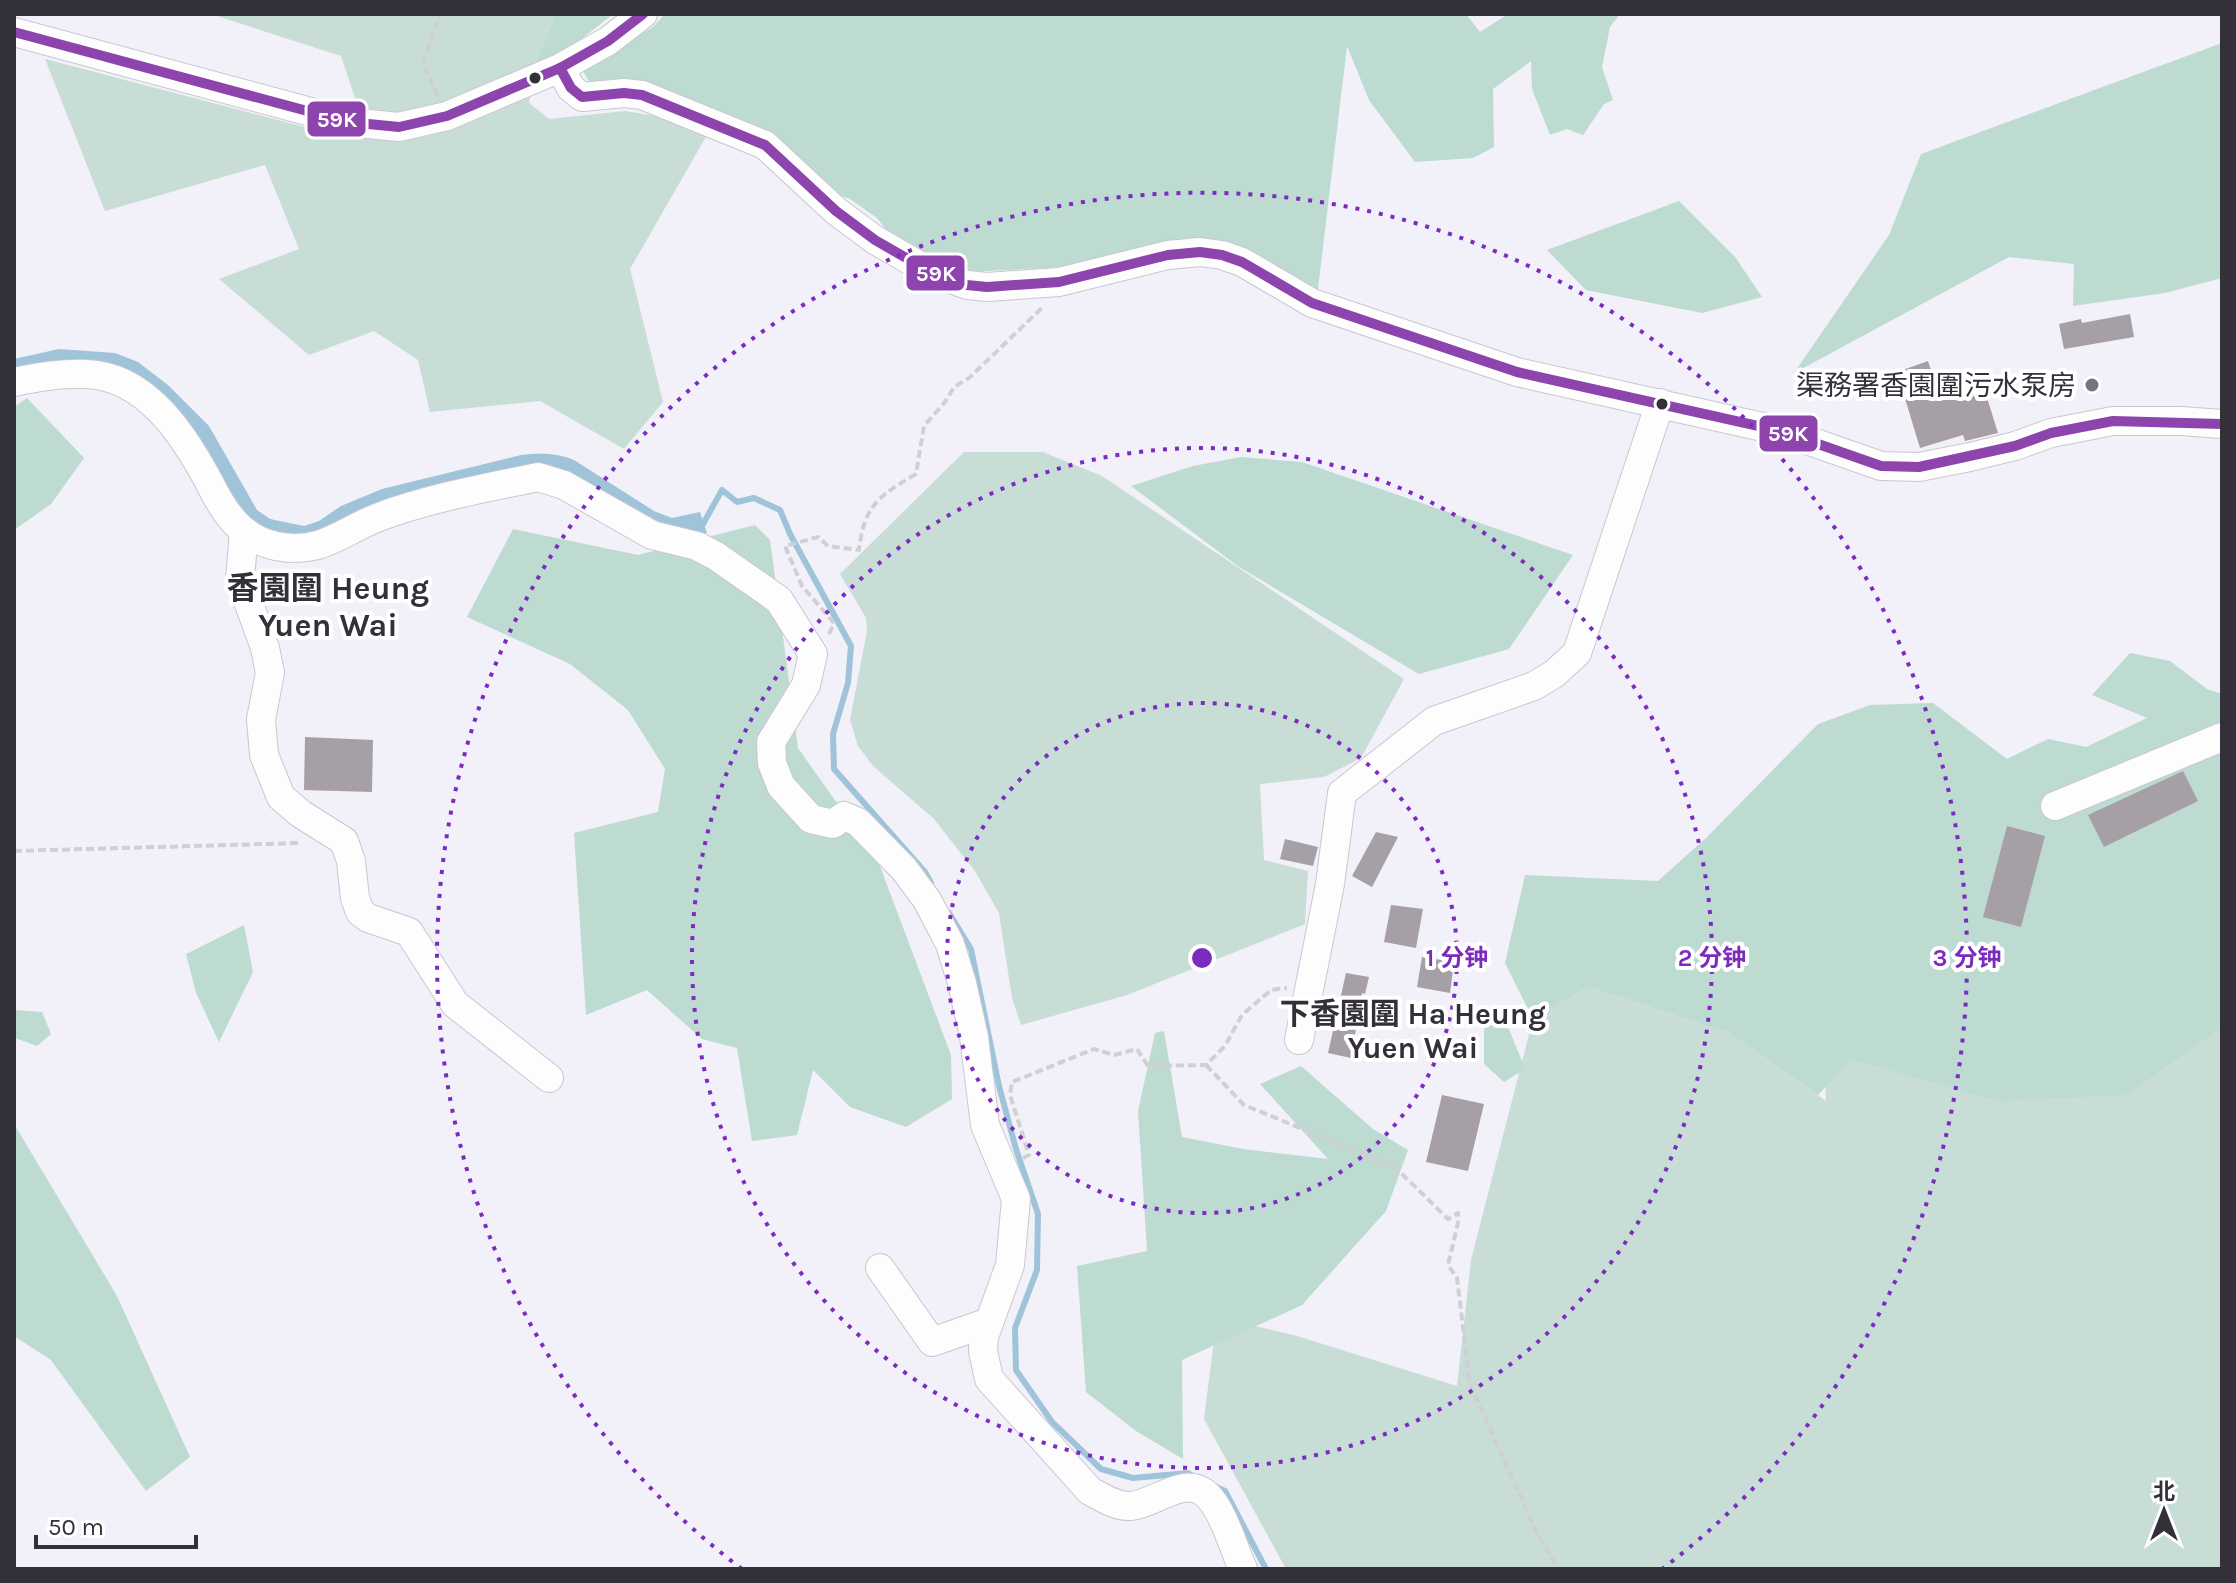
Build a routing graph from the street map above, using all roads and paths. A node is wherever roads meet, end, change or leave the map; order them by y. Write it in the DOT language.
graph roads {
  1 [pos="440,14"];
  2 [pos="643,14"];
  3 [pos="14,32"];
  4 [pos="560,68"];
  5 [pos="447,116"];
  6 [pos="1070,280"];
  7 [pos="14,382"];
  8 [pos="1660,403"];
  9 [pos="2222,424"];
  10 [pos="244,531"];
  11 [pos="834,623"];
  12 [pos="2222,737"];
  13 [pos="2055,806"];
  14 [pos="344,841"];
  15 [pos="14,851"];
  16 [pos="1310,985"];
  17 [pos="1299,1040"];
  18 [pos="1206,1065"];
  19 [pos="549,1078"];
  20 [pos="1029,1155"];
  21 [pos="880,1268"];
  22 [pos="989,1322"];
  23 [pos="1243,1569"];
  24 [pos="1558,1569"];
  1 -- 5 [label="path"];
  2 -- 4 [label="street"];
  3 -- 5 [label="street"];
  4 -- 5 [label="street"];
  4 -- 6 [label="street"];
  6 -- 8 [label="street"];
  6 -- 11 [label="path"];
  7 -- 10 [label="street"];
  8 -- 9 [label="street"];
  8 -- 16 [label="street"];
  10 -- 14 [label="street"];
  10 -- 22 [label="street"];
  12 -- 13 [label="street"];
  14 -- 15 [label="path"];
  14 -- 19 [label="street"];
  16 -- 17 [label="street"];
  16 -- 18 [label="path"];
  18 -- 20 [label="path"];
  18 -- 24 [label="path"];
  21 -- 22 [label="street"];
  22 -- 23 [label="street"];
}
